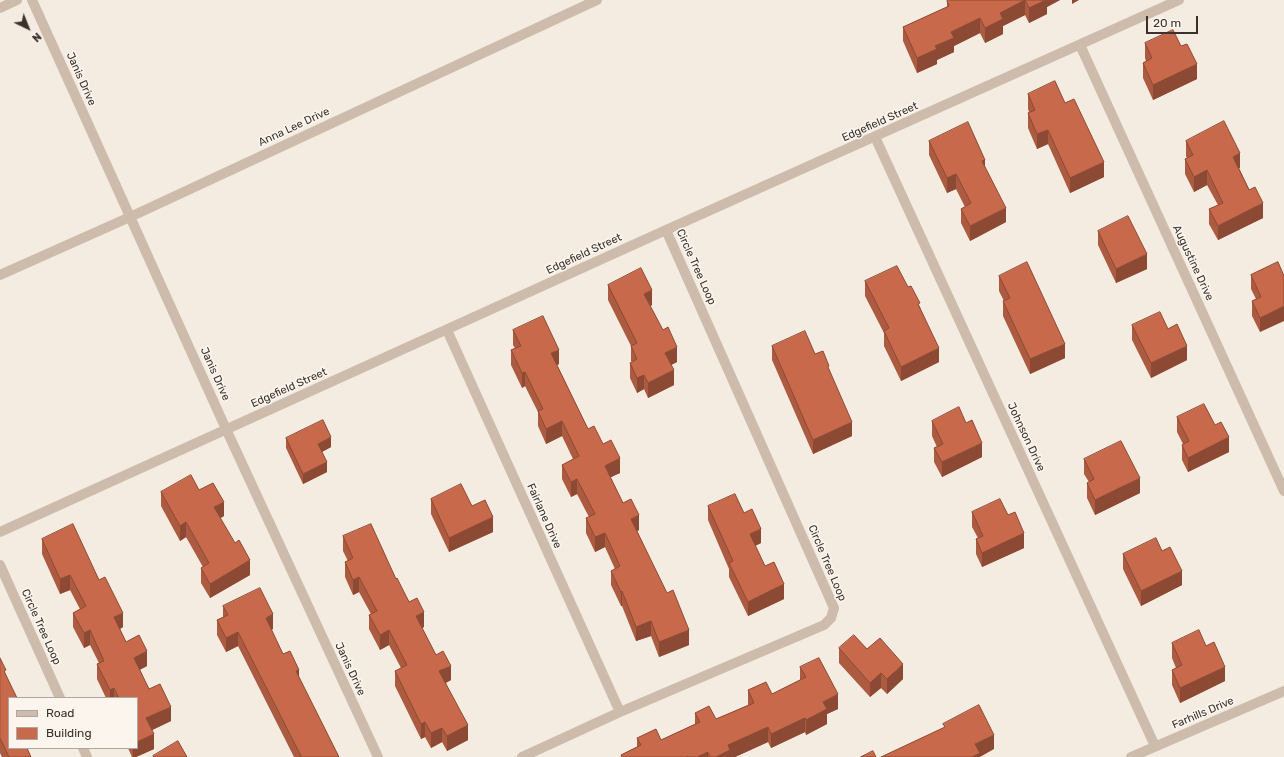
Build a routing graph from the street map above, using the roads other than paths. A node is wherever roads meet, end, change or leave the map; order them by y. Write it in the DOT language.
graph roads {
  1 [pos="17,0"];
  2 [pos="32,0"];
  3 [pos="597,0"];
  4 [pos="1179,0"];
  5 [pos="0,8"];
  6 [pos="1080,45"];
  7 [pos="875,137"];
  8 [pos="130,217"];
  9 [pos="666,230"];
  10 [pos="0,275"];
  11 [pos="447,330"];
  12 [pos="226,429"];
  13 [pos="1284,490"];
  14 [pos="0,532"];
  15 [pos="0,566"];
  16 [pos="1284,691"];
  17 [pos="60,697"];
  18 [pos="620,712"];
  19 [pos="1155,746"];
  20 [pos="378,757"];
  21 [pos="522,757"];
  22 [pos="1131,757"];
  1 -- 5 [label="street"];
  2 -- 8 [label="street, Janis Drive"];
  3 -- 8 [label="street, Anna Lee Drive"];
  4 -- 6 [label="street, Edgefield Street"];
  6 -- 7 [label="street, Edgefield Street"];
  6 -- 13 [label="street, Augustine Drive"];
  7 -- 9 [label="street, Edgefield Street"];
  7 -- 19 [label="street, Johnson Drive"];
  8 -- 10 [label="street, Anna Lee Drive"];
  8 -- 12 [label="street, Janis Drive"];
  9 -- 11 [label="street, Edgefield Street"];
  9 -- 18 [label="street, Circle Tree Loop"];
  11 -- 12 [label="street, Edgefield Street"];
  11 -- 18 [label="street, Fairlane Drive"];
  12 -- 14 [label="street, Edgefield Street"];
  12 -- 20 [label="street, Janis Drive"];
  15 -- 17 [label="street, Circle Tree Loop"];
  16 -- 19 [label="street, Farhills Drive"];
  18 -- 21 [label="street, Circle Tree Loop"];
  19 -- 22 [label="street, Farhills Drive"];
}
